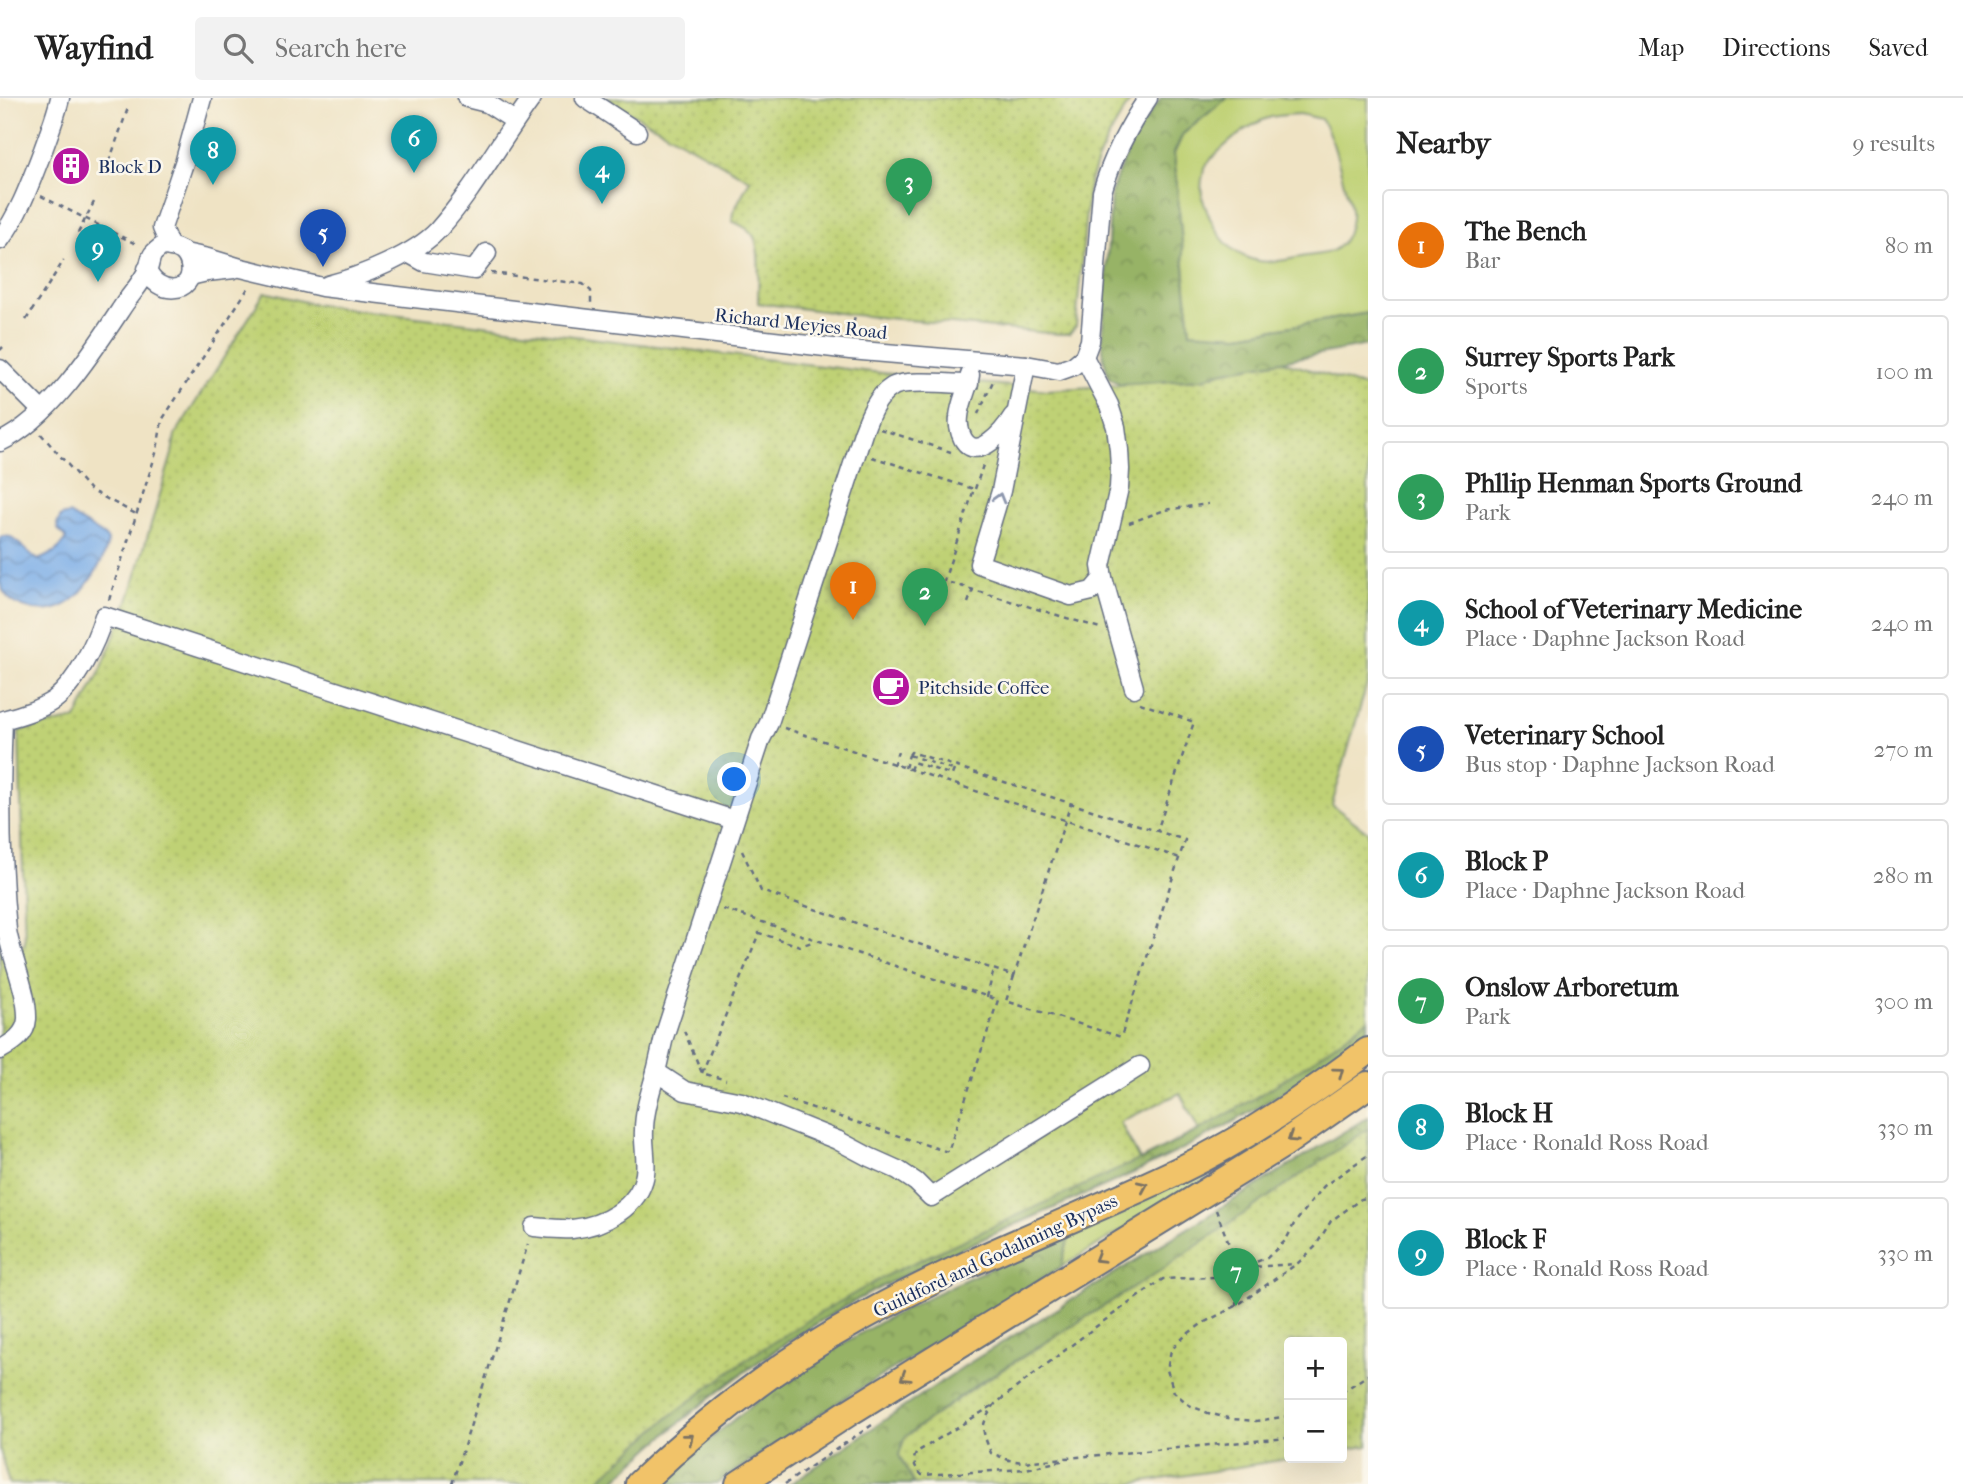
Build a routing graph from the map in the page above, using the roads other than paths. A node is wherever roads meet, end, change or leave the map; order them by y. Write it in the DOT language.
graph roads {
  1 [pos="60,98"];
  2 [pos="202,98"];
  3 [pos="467,98"];
  4 [pos="532,98"];
  5 [pos="585,98"];
  6 [pos="1149,98"];
  7 [pos="515,121"];
  8 [pos="637,132"];
  9 [pos="0,240"];
  10 [pos="408,253"];
  11 [pos="487,253"];
  12 [pos="164,256"];
  13 [pos="242,274"];
  14 [pos="190,276"];
  15 [pos="160,287"];
  16 [pos="321,287"];
  17 [pos="119,312"];
  18 [pos="1084,357"];
  19 [pos="969,361"];
  20 [pos="1026,365"];
  21 [pos="0,369"];
  22 [pos="969,384"];
  23 [pos="1019,400"];
  24 [pos="42,411"];
  25 [pos="0,442"];
  26 [pos="1103,578"];
  27 [pos="1134,688"];
  28 [pos="733,824"];
  29 [pos="0,1050"];
  30 [pos="1368,1051"];
  31 [pos="1140,1066"];
  32 [pos="656,1072"];
  33 [pos="1368,1085"];
  34 [pos="534,1227"];
  35 [pos="639,1484"];
  36 [pos="739,1484"];
  1 -- 9 [label="street"];
  2 -- 12 [label="street"];
  3 -- 7 [label="street"];
  4 -- 7 [label="street"];
  5 -- 8 [label="street"];
  6 -- 18 [label="street"];
  7 -- 10 [label="street"];
  10 -- 11 [label="street"];
  10 -- 16 [label="street"];
  12 -- 13 [label="street, Richard Meyjes Road"];
  12 -- 14 [label="street"];
  12 -- 15 [label="street"];
  12 -- 17 [label="street"];
  13 -- 14 [label="street, Richard Meyjes Road"];
  13 -- 16 [label="street, Richard Meyjes Road"];
  14 -- 15 [label="street"];
  15 -- 17 [label="street"];
  16 -- 19 [label="street, Richard Meyjes Road"];
  17 -- 24 [label="street"];
  18 -- 20 [label="street, Richard Meyjes Road"];
  18 -- 26 [label="street"];
  19 -- 20 [label="street, Richard Meyjes Road"];
  19 -- 22 [label="street"];
  20 -- 23 [label="street"];
  21 -- 24 [label="street"];
  22 -- 23 [label="street"];
  22 -- 28 [label="street"];
  26 -- 23 [label="street, one-way"];
  24 -- 25 [label="street"];
  26 -- 27 [label="street"];
  28 -- 29 [label="street"];
  28 -- 32 [label="street"];
  35 -- 30 [label="highway, Guildford and Godalming Bypass, one-way"];
  31 -- 32 [label="street"];
  32 -- 34 [label="street"];
  33 -- 36 [label="highway, one-way"];
}
